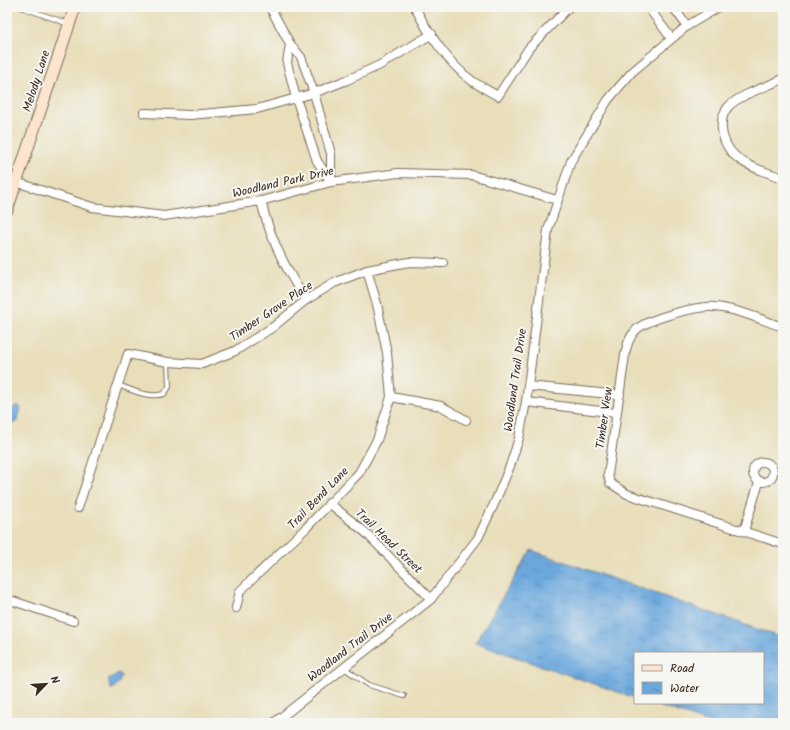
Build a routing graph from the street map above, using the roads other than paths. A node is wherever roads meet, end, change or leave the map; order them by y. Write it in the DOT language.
graph roads {
  1 [pos="21,7"];
  2 [pos="75,7"];
  3 [pos="270,7"];
  4 [pos="415,7"];
  5 [pos="569,7"];
  6 [pos="648,7"];
  7 [pos="673,7"];
  8 [pos="719,7"];
  9 [pos="69,24"];
  10 [pos="687,26"];
  11 [pos="432,34"];
  12 [pos="671,38"];
  13 [pos="290,44"];
  14 [pos="783,79"];
  15 [pos="314,93"];
  16 [pos="296,98"];
  17 [pos="144,113"];
  18 [pos="783,178"];
  19 [pos="16,182"];
  20 [pos="331,182"];
  21 [pos="557,200"];
  22 [pos="262,201"];
  23 [pos="7,210"];
  24 [pos="443,263"];
  25 [pos="367,270"];
  26 [pos="306,300"];
  27 [pos="783,328"];
  28 [pos="168,362"];
  29 [pos="118,386"];
  30 [pos="528,386"];
  31 [pos="620,395"];
  32 [pos="391,397"];
  33 [pos="526,402"];
  34 [pos="617,413"];
  35 [pos="466,420"];
  36 [pos="759,482"];
  37 [pos="329,503"];
  38 [pos="78,508"];
  39 [pos="744,531"];
  40 [pos="783,544"];
  41 [pos="431,598"];
  42 [pos="7,599"];
  43 [pos="236,608"];
  44 [pos="73,621"];
  45 [pos="344,668"];
  46 [pos="404,696"];
  47 [pos="274,723"];
  1 -- 9 [label="lane"];
  2 -- 9 [label="street, Melody Lane"];
  3 -- 13 [label="street"];
  4 -- 11 [label="street"];
  5 -- 11 [label="street"];
  6 -- 12 [label="street"];
  7 -- 10 [label="street"];
  8 -- 10 [label="street, Woodland Trail Drive"];
  9 -- 19 [label="street, Melody Lane"];
  10 -- 12 [label="street, Woodland Trail Drive"];
  11 -- 15 [label="street"];
  12 -- 21 [label="street, Woodland Trail Drive"];
  13 -- 15 [label="street"];
  13 -- 16 [label="street"];
  14 -- 18 [label="street"];
  15 -- 16 [label="street"];
  15 -- 20 [label="street"];
  16 -- 17 [label="street"];
  16 -- 20 [label="street"];
  19 -- 22 [label="street, Woodland Park Drive"];
  19 -- 23 [label="street, Melody Lane"];
  20 -- 21 [label="street, Woodland Park Drive"];
  20 -- 22 [label="street, Woodland Park Drive"];
  21 -- 30 [label="street, Woodland Trail Drive"];
  22 -- 26 [label="street"];
  24 -- 25 [label="street, Timber Grove Place"];
  25 -- 26 [label="street, Timber Grove Place"];
  25 -- 32 [label="street, Trail Bend Lane"];
  26 -- 28 [label="street, Timber Grove Place"];
  27 -- 31 [label="street, Timber View"];
  28 -- 29 [label="street, Timber Grove Place"];
  28 -- 29 [label="lane"];
  29 -- 38 [label="street, Timber Grove Place"];
  30 -- 31 [label="street"];
  30 -- 33 [label="street, Woodland Trail Drive"];
  31 -- 34 [label="street, Timber View"];
  32 -- 35 [label="street"];
  32 -- 37 [label="street, Trail Bend Lane"];
  33 -- 34 [label="street"];
  33 -- 41 [label="street, Woodland Trail Drive"];
  34 -- 39 [label="street, Timber View"];
  36 -- 39 [label="street"];
  37 -- 41 [label="street, Trail Head Street"];
  37 -- 43 [label="street, Trail Bend Lane"];
  39 -- 40 [label="street, Timber View"];
  41 -- 45 [label="street, Woodland Trail Drive"];
  42 -- 44 [label="street"];
  45 -- 46 [label="lane"];
  45 -- 47 [label="street, Woodland Trail Drive"];
}
